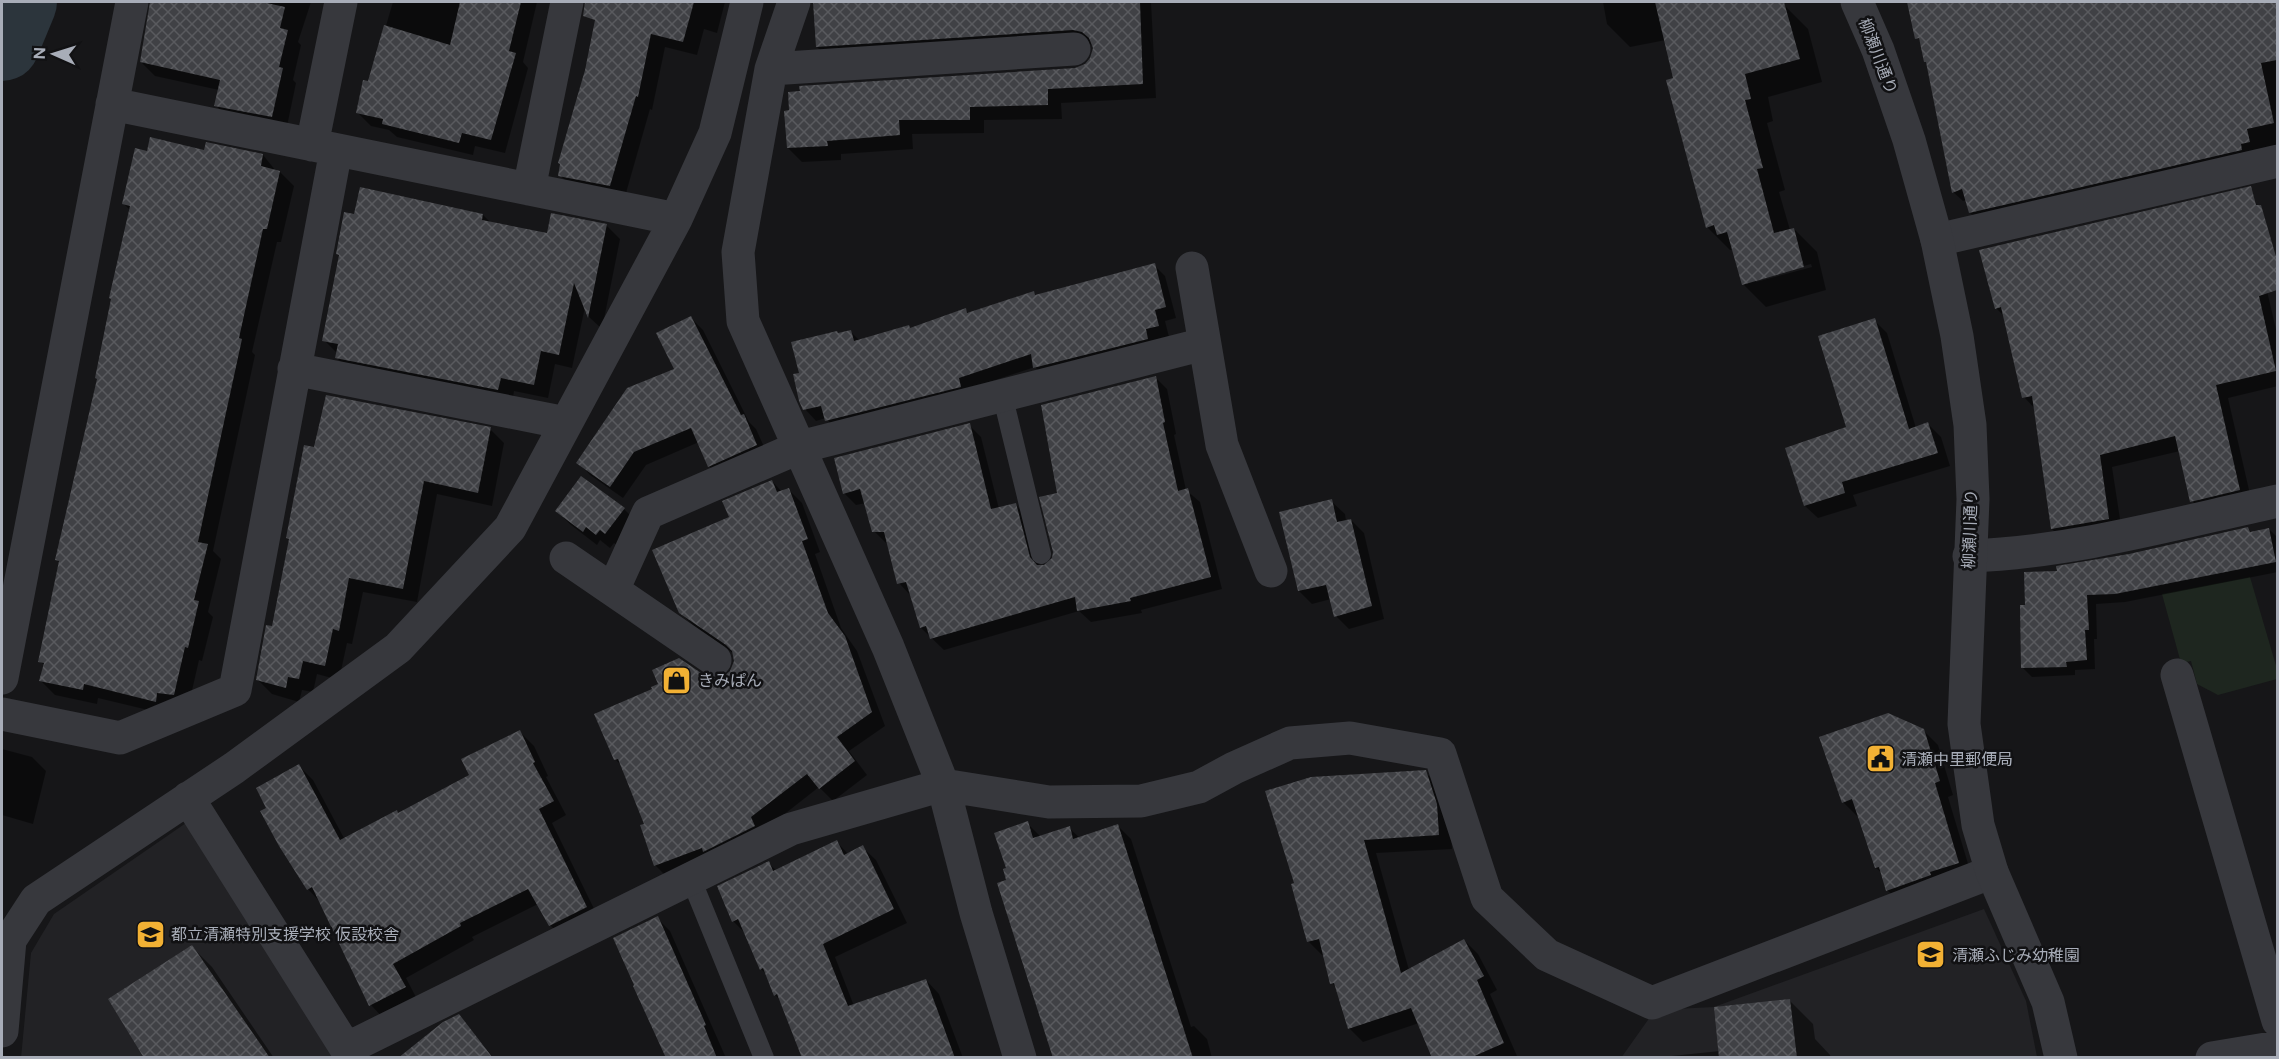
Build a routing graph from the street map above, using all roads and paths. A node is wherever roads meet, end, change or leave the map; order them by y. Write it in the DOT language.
graph roads {
  1 [pos="132,2"];
  2 [pos="340,2"];
  3 [pos="567,2"];
  4 [pos="747,2"];
  5 [pos="794,2"];
  6 [pos="1857,2"];
  7 [pos="1074,49"];
  8 [pos="771,69"];
  9 [pos="112,104"];
  10 [pos="324,147"];
  11 [pos="2277,161"];
  12 [pos="529,189"];
  13 [pos="676,219"];
  14 [pos="1937,240"];
  15 [pos="1192,268"];
  16 [pos="1204,344"];
  17 [pos="294,369"];
  18 [pos="1002,394"];
  19 [pos="566,423"];
  20 [pos="800,447"];
  21 [pos="2277,501"];
  22 [pos="1041,554"];
  23 [pos="1969,556"];
  24 [pos="566,558"];
  25 [pos="1270,571"];
  26 [pos="613,590"];
  27 [pos="715,660"];
  28 [pos="2177,675"];
  29 [pos="2,678"];
  30 [pos="2,714"];
  31 [pos="943,785"];
  32 [pos="189,798"];
  33 [pos="1992,872"];
  34 [pos="691,879"];
  35 [pos="2277,1021"];
  36 [pos="2,1031"];
  37 [pos="2277,1047"];
  38 [pos="349,1053"];
  39 [pos="764,1058"];
  40 [pos="1020,1058"];
  41 [pos="2061,1058"];
  42 [pos="2212,1058"];
  1 -- 9 [label="street"];
  2 -- 10 [label="street"];
  3 -- 12 [label="street"];
  4 -- 13 [label="street"];
  5 -- 8 [label="street"];
  6 -- 14 [label="street, 柳瀬川通り"];
  7 -- 8 [label="street"];
  8 -- 20 [label="street"];
  9 -- 10 [label="street"];
  9 -- 29 [label="street"];
  10 -- 12 [label="street"];
  10 -- 17 [label="street"];
  11 -- 14 [label="street"];
  12 -- 13 [label="street"];
  13 -- 19 [label="street"];
  14 -- 23 [label="street, 柳瀬川通り"];
  15 -- 16 [label="street"];
  16 -- 18 [label="street"];
  16 -- 25 [label="street"];
  17 -- 19 [label="street"];
  17 -- 30 [label="street"];
  18 -- 20 [label="street"];
  18 -- 22 [label="lane"];
  19 -- 32 [label="street"];
  20 -- 26 [label="street"];
  20 -- 31 [label="street"];
  21 -- 23 [label="street"];
  23 -- 33 [label="street, 柳瀬川通り"];
  24 -- 26 [label="street"];
  26 -- 27 [label="street"];
  28 -- 35 [label="street"];
  31 -- 33 [label="street"];
  31 -- 34 [label="street"];
  31 -- 40 [label="street"];
  32 -- 36 [label="street"];
  32 -- 38 [label="street"];
  33 -- 41 [label="street, 柳瀬川通り"];
  34 -- 38 [label="street"];
  34 -- 39 [label="lane"];
  37 -- 42 [label="street"];
}
